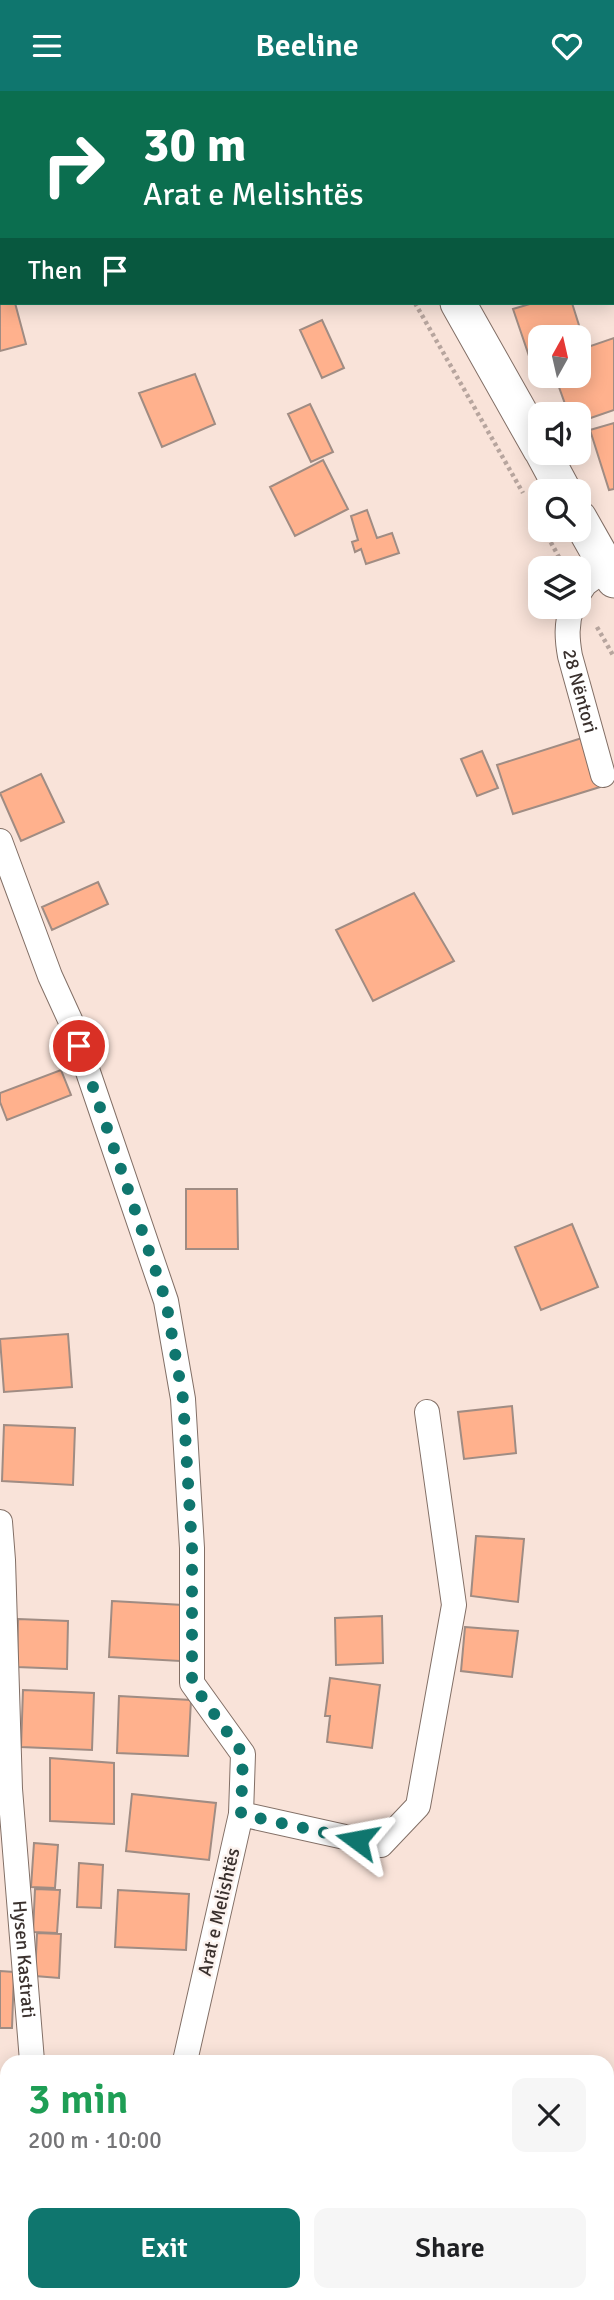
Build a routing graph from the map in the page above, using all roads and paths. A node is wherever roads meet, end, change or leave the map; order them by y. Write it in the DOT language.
graph roads {
  1 [pos="416,305"];
  2 [pos="459,305"];
  3 [pos="528,426"];
  4 [pos="524,494"];
  5 [pos="591,539"];
  6 [pos="611,574"];
  7 [pos="591,582"];
  8 [pos="569,619"];
  9 [pos="603,775"];
  10 [pos="0,841"];
  11 [pos="427,1412"];
  12 [pos="0,1522"];
  13 [pos="241,1814"];
  14 [pos="32,2055"];
  15 [pos="186,2055"];
  1 -- 4 [label="path"];
  2 -- 3 [label="main road"];
  5 -- 6 [label="main road"];
  6 -- 7 [label="street"];
  8 -- 9 [label="street, 28 Nëntori"];
  10 -- 13 [label="street, Arat e Melishtës"];
  11 -- 13 [label="street"];
  12 -- 14 [label="street, Hysen Kastrati"];
  13 -- 15 [label="street, Arat e Melishtës"];
}
